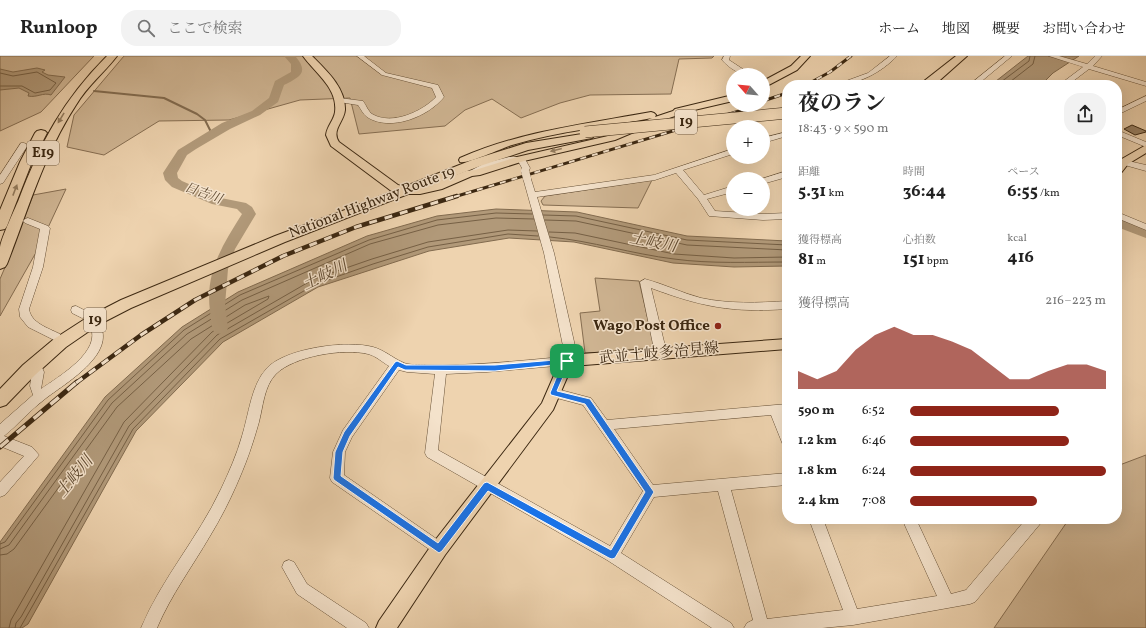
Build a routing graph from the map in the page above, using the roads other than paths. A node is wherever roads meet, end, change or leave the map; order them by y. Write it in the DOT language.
graph roads {
  1 [pos="103,56"];
  2 [pos="112,56"];
  3 [pos="307,56"];
  4 [pos="360,56"];
  5 [pos="727,56"];
  6 [pos="806,56"];
  7 [pos="894,56"];
  8 [pos="962,56"];
  9 [pos="974,56"];
  10 [pos="1009,56"];
  11 [pos="1052,56"];
  12 [pos="1099,56"];
  13 [pos="1086,65"];
  14 [pos="734,68"];
  15 [pos="853,80"];
  16 [pos="932,80"];
  17 [pos="945,80"];
  18 [pos="979,80"];
  19 [pos="1069,80"];
  20 [pos="770,81"];
  21 [pos="1146,84"];
  22 [pos="1146,98"];
  23 [pos="339,100"];
  24 [pos="726,100"];
  25 [pos="686,110"];
  26 [pos="1122,110"];
  27 [pos="782,114"];
  28 [pos="782,117"];
  29 [pos="608,123"];
  30 [pos="586,134"];
  31 [pos="622,134"];
  32 [pos="1122,134"];
  33 [pos="782,135"];
  34 [pos="770,139"];
  35 [pos="24,145"];
  36 [pos="1146,146"];
  37 [pos="726,153"];
  38 [pos="521,159"];
  39 [pos="464,160"];
  40 [pos="1124,162"];
  41 [pos="1122,165"];
  42 [pos="498,166"];
  43 [pos="1146,168"];
  44 [pos="677,169"];
  45 [pos="470,173"];
  46 [pos="525,173"];
  47 [pos="782,175"];
  48 [pos="770,179"];
  49 [pos="0,180"];
  50 [pos="398,189"];
  51 [pos="726,191"];
  52 [pos="702,198"];
  53 [pos="534,200"];
  54 [pos="782,216"];
  55 [pos="1122,217"];
  56 [pos="28,221"];
  57 [pos="0,226"];
  58 [pos="1146,227"];
  59 [pos="0,264"];
  60 [pos="209,265"];
  61 [pos="782,305"];
  62 [pos="95,326"];
  63 [pos="56,336"];
  64 [pos="782,344"];
  65 [pos="661,354"];
  66 [pos="567,361"];
  67 [pos="397,364"];
  68 [pos="32,367"];
  69 [pos="442,368"];
  70 [pos="0,387"];
  71 [pos="553,393"];
  72 [pos="40,396"];
  73 [pos="0,400"];
  74 [pos="781,409"];
  75 [pos="604,425"];
  76 [pos="0,432"];
  77 [pos="0,440"];
  78 [pos="782,479"];
  79 [pos="722,485"];
  80 [pos="487,486"];
  81 [pos="0,490"];
  82 [pos="650,492"];
  83 [pos="818,524"];
  84 [pos="911,524"];
  85 [pos="1031,524"];
  86 [pos="439,549"];
  87 [pos="612,555"];
  88 [pos="289,567"];
  89 [pos="948,602"];
  90 [pos="853,617"];
  91 [pos="757,627"];
  92 [pos="149,628"];
  93 [pos="361,628"];
  94 [pos="386,628"];
  95 [pos="726,628"];
  57 -- 1 [label="highway, E19, one-way"];
  2 -- 59 [label="highway, E19, one-way"];
  3 -- 23 [label="main road"];
  4 -- 23 [label="street"];
  5 -- 14 [label="street"];
  6 -- 20 [label="main road"];
  7 -- 15 [label="street"];
  8 -- 16 [label="highway"];
  9 -- 17 [label="highway"];
  10 -- 18 [label="street"];
  11 -- 13 [label="street"];
  12 -- 13 [label="street"];
  13 -- 19 [label="street"];
  13 -- 21 [label="street"];
  22 -- 26 [label="street"];
  23 -- 50 [label="main road"];
  24 -- 25 [label="main road"];
  25 -- 29 [label="main road"];
  25 -- 31 [label="main road"];
  27 -- 30 [label="highway, National Highway Route 19 / 19, bridge"];
  28 -- 30 [label="highway, National Highway Route 19 / 19"];
  29 -- 31 [label="main road"];
  29 -- 39 [label="main road"];
  30 -- 39 [label="highway, National Highway Route 19 / 19"];
  30 -- 50 [label="highway, National Highway Route 19 / 19"];
  31 -- 38 [label="main road, one-way"];
  32 -- 36 [label="street"];
  33 -- 34 [label="street"];
  35 -- 49 [label="street"];
  36 -- 40 [label="main road"];
  37 -- 44 [label="street"];
  38 -- 42 [label="main road"];
  38 -- 45 [label="street"];
  38 -- 46 [label="street"];
  39 -- 50 [label="highway, National Highway Route 19 / 19"];
  40 -- 41 [label="main road"];
  40 -- 43 [label="street"];
  42 -- 45 [label="main road"];
  42 -- 46 [label="street"];
  44 -- 52 [label="street"];
  44 -- 53 [label="street"];
  45 -- 50 [label="main road"];
  46 -- 53 [label="street"];
  47 -- 48 [label="street"];
  50 -- 60 [label="highway, National Highway Route 19 / 19"];
  51 -- 52 [label="street"];
  52 -- 54 [label="street"];
  53 -- 66 [label="street"];
  55 -- 58 [label="street"];
  56 -- 63 [label="street"];
  60 -- 63 [label="highway, National Highway Route 19 / 19"];
  60 -- 68 [label="highway, National Highway Route 19 / 19"];
  61 -- 65 [label="street"];
  62 -- 72 [label="street"];
  63 -- 70 [label="highway, National Highway Route 19 / 19"];
  64 -- 65 [label="main road, 武並土岐多治見線"];
  65 -- 66 [label="main road, 武並土岐多治見線"];
  66 -- 69 [label="street"];
  66 -- 71 [label="main road"];
  67 -- 69 [label="street"];
  67 -- 86 [label="street"];
  67 -- 92 [label="street"];
  68 -- 72 [label="street"];
  68 -- 73 [label="highway, National Highway Route 19 / 19"];
  69 -- 80 [label="street"];
  71 -- 75 [label="street"];
  71 -- 80 [label="main road"];
  72 -- 76 [label="street"];
  74 -- 75 [label="street"];
  75 -- 82 [label="street"];
  77 -- 81 [label="street"];
  78 -- 79 [label="street"];
  79 -- 82 [label="street"];
  79 -- 91 [label="street"];
  80 -- 86 [label="main road"];
  80 -- 87 [label="street"];
  82 -- 87 [label="street"];
  83 -- 90 [label="street"];
  84 -- 89 [label="street"];
  85 -- 89 [label="street"];
  86 -- 94 [label="main road"];
  87 -- 95 [label="street"];
  88 -- 93 [label="street"];
  89 -- 90 [label="street"];
  90 -- 91 [label="street"];
}
